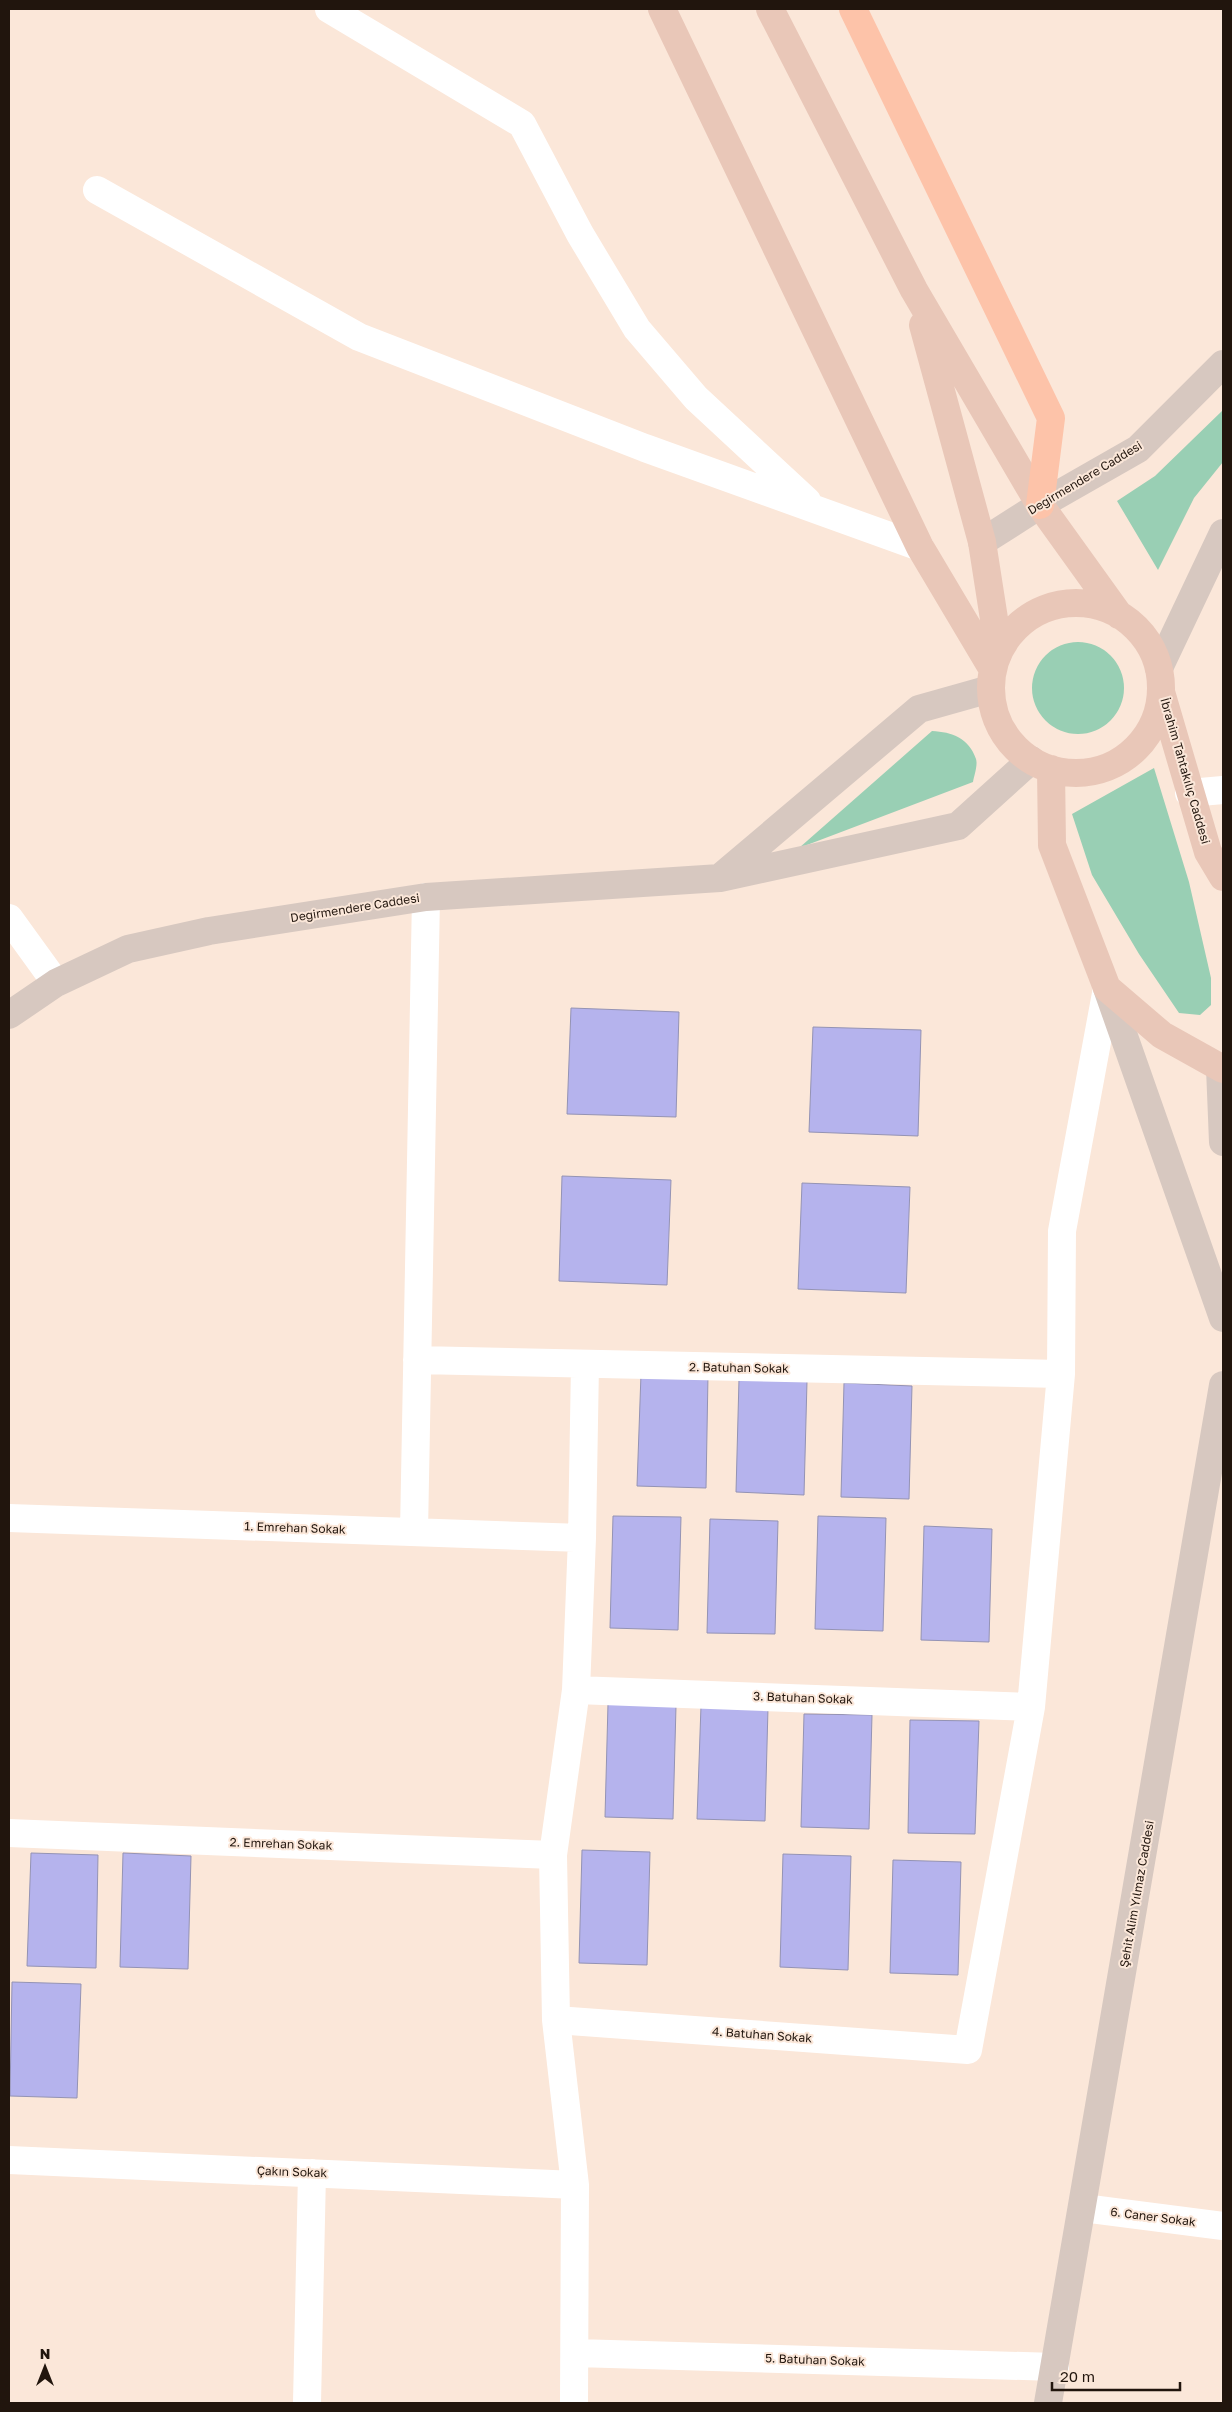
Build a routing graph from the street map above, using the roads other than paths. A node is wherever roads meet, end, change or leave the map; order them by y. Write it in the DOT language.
graph roads {
  1 [pos="330,9"];
  2 [pos="662,9"];
  3 [pos="770,9"];
  4 [pos="853,9"];
  5 [pos="97,190"];
  6 [pos="914,290"];
  7 [pos="1223,364"];
  8 [pos="1040,505"];
  9 [pos="815,508"];
  10 [pos="1223,533"];
  11 [pos="982,542"];
  12 [pos="920,547"];
  13 [pos="1119,615"];
  14 [pos="994,669"];
  15 [pos="1160,679"];
  16 [pos="1041,765"];
  17 [pos="1223,790"];
  18 [pos="1189,793"];
  19 [pos="1223,877"];
  20 [pos="720,878"];
  21 [pos="426,897"];
  22 [pos="9,918"];
  23 [pos="56,984"];
  24 [pos="1107,988"];
  25 [pos="9,1014"];
  26 [pos="1222,1062"];
  27 [pos="1223,1142"];
  28 [pos="1223,1318"];
  29 [pos="417,1360"];
  30 [pos="584,1364"];
  31 [pos="1061,1374"];
  32 [pos="1223,1385"];
  33 [pos="1219,1440"];
  34 [pos="9,1518"];
  35 [pos="414,1532"];
  36 [pos="582,1538"];
  37 [pos="576,1690"];
  38 [pos="1031,1707"];
  39 [pos="9,1833"];
  40 [pos="554,1855"];
  41 [pos="556,2020"];
  42 [pos="9,2160"];
  43 [pos="312,2173"];
  44 [pos="575,2185"];
  45 [pos="1083,2208"];
  46 [pos="1223,2226"];
  47 [pos="576,2352"];
  48 [pos="1055,2367"];
  49 [pos="307,2403"];
  50 [pos="574,2403"];
  51 [pos="1048,2403"];
  1 -- 9 [label="street"];
  2 -- 12 [label="main road"];
  3 -- 6 [label="main road"];
  4 -- 8 [label="highway"];
  5 -- 9 [label="street"];
  6 -- 8 [label="main road"];
  6 -- 11 [label="main road"];
  7 -- 8 [label="street, Değirmendere Caddesi"];
  8 -- 11 [label="street, Değirmendere Caddesi"];
  8 -- 13 [label="main road"];
  9 -- 12 [label="street"];
  10 -- 15 [label="street"];
  11 -- 14 [label="main road"];
  12 -- 14 [label="main road"];
  13 -- 14 [label="main road"];
  13 -- 15 [label="main road"];
  14 -- 16 [label="main road"];
  14 -- 20 [label="street"];
  15 -- 16 [label="main road"];
  15 -- 18 [label="main road, İbrahim Tahtakılıç Caddesi"];
  16 -- 20 [label="street, Değirmendere Caddesi"];
  16 -- 24 [label="main road"];
  17 -- 18 [label="street"];
  18 -- 19 [label="main road, İbrahim Tahtakılıç Caddesi"];
  20 -- 21 [label="street, Değirmendere Caddesi"];
  21 -- 23 [label="street, Değirmendere Caddesi"];
  21 -- 29 [label="street"];
  22 -- 23 [label="street"];
  23 -- 25 [label="street, Değirmendere Caddesi"];
  24 -- 26 [label="main road"];
  24 -- 28 [label="street"];
  24 -- 31 [label="street"];
  26 -- 27 [label="street"];
  29 -- 30 [label="street, 2. Batuhan Sokak"];
  29 -- 35 [label="street"];
  30 -- 31 [label="street, 2. Batuhan Sokak"];
  30 -- 36 [label="street"];
  31 -- 38 [label="street"];
  32 -- 33 [label="street, Şehit Alim Yılmaz Caddesi"];
  33 -- 45 [label="street, Şehit Alim Yılmaz Caddesi"];
  34 -- 35 [label="street, 1. Emrehan Sokak"];
  35 -- 36 [label="street, 1. Emrehan Sokak"];
  36 -- 37 [label="street"];
  37 -- 38 [label="street, 3. Batuhan Sokak"];
  37 -- 40 [label="street"];
  38 -- 41 [label="street, 4. Batuhan Sokak"];
  39 -- 40 [label="street, 2. Emrehan Sokak"];
  40 -- 41 [label="street"];
  41 -- 44 [label="street"];
  42 -- 43 [label="street, Çakın Sokak"];
  43 -- 44 [label="street, Çakın Sokak"];
  43 -- 49 [label="street"];
  44 -- 47 [label="street"];
  45 -- 46 [label="street, 6. Caner Sokak"];
  45 -- 48 [label="street, Şehit Alim Yılmaz Caddesi"];
  47 -- 48 [label="street, 5. Batuhan Sokak"];
  47 -- 50 [label="street"];
  48 -- 51 [label="street, Şehit Alim Yılmaz Caddesi"];
}
